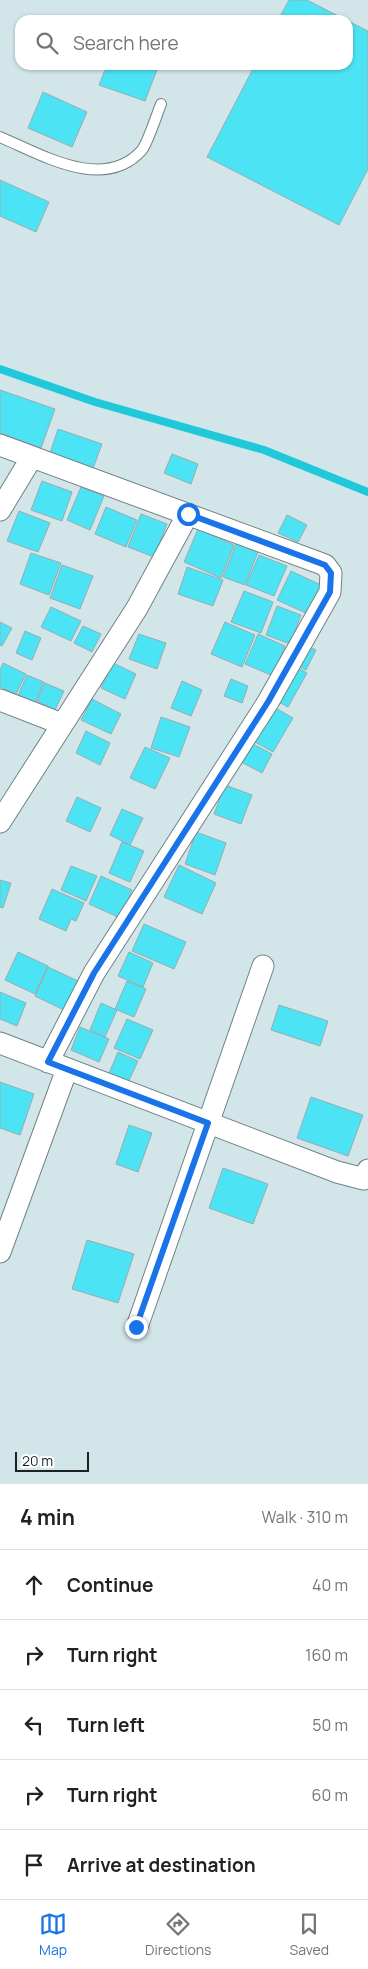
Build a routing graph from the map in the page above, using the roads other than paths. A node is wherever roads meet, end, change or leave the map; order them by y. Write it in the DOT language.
graph roads {
  1 [pos="161,104"];
  2 [pos="0,137"];
  3 [pos="0,445"];
  4 [pos="32,457"];
  5 [pos="0,510"];
  6 [pos="188,514"];
  7 [pos="0,700"];
  8 [pos="62,724"];
  9 [pos="0,822"];
  10 [pos="263,966"];
  11 [pos="0,1043"];
  12 [pos="57,1066"];
  13 [pos="208,1123"];
  14 [pos="367,1177"];
  15 [pos="0,1252"];
  16 [pos="136,1327"];
  1 -- 2 [label="lane"];
  3 -- 4 [label="street"];
  4 -- 5 [label="street"];
  4 -- 6 [label="street"];
  6 -- 8 [label="street"];
  6 -- 12 [label="street"];
  7 -- 8 [label="street"];
  8 -- 9 [label="street"];
  10 -- 13 [label="street"];
  11 -- 12 [label="street"];
  12 -- 13 [label="street"];
  12 -- 15 [label="street"];
  13 -- 14 [label="street"];
  13 -- 16 [label="street"];
}
